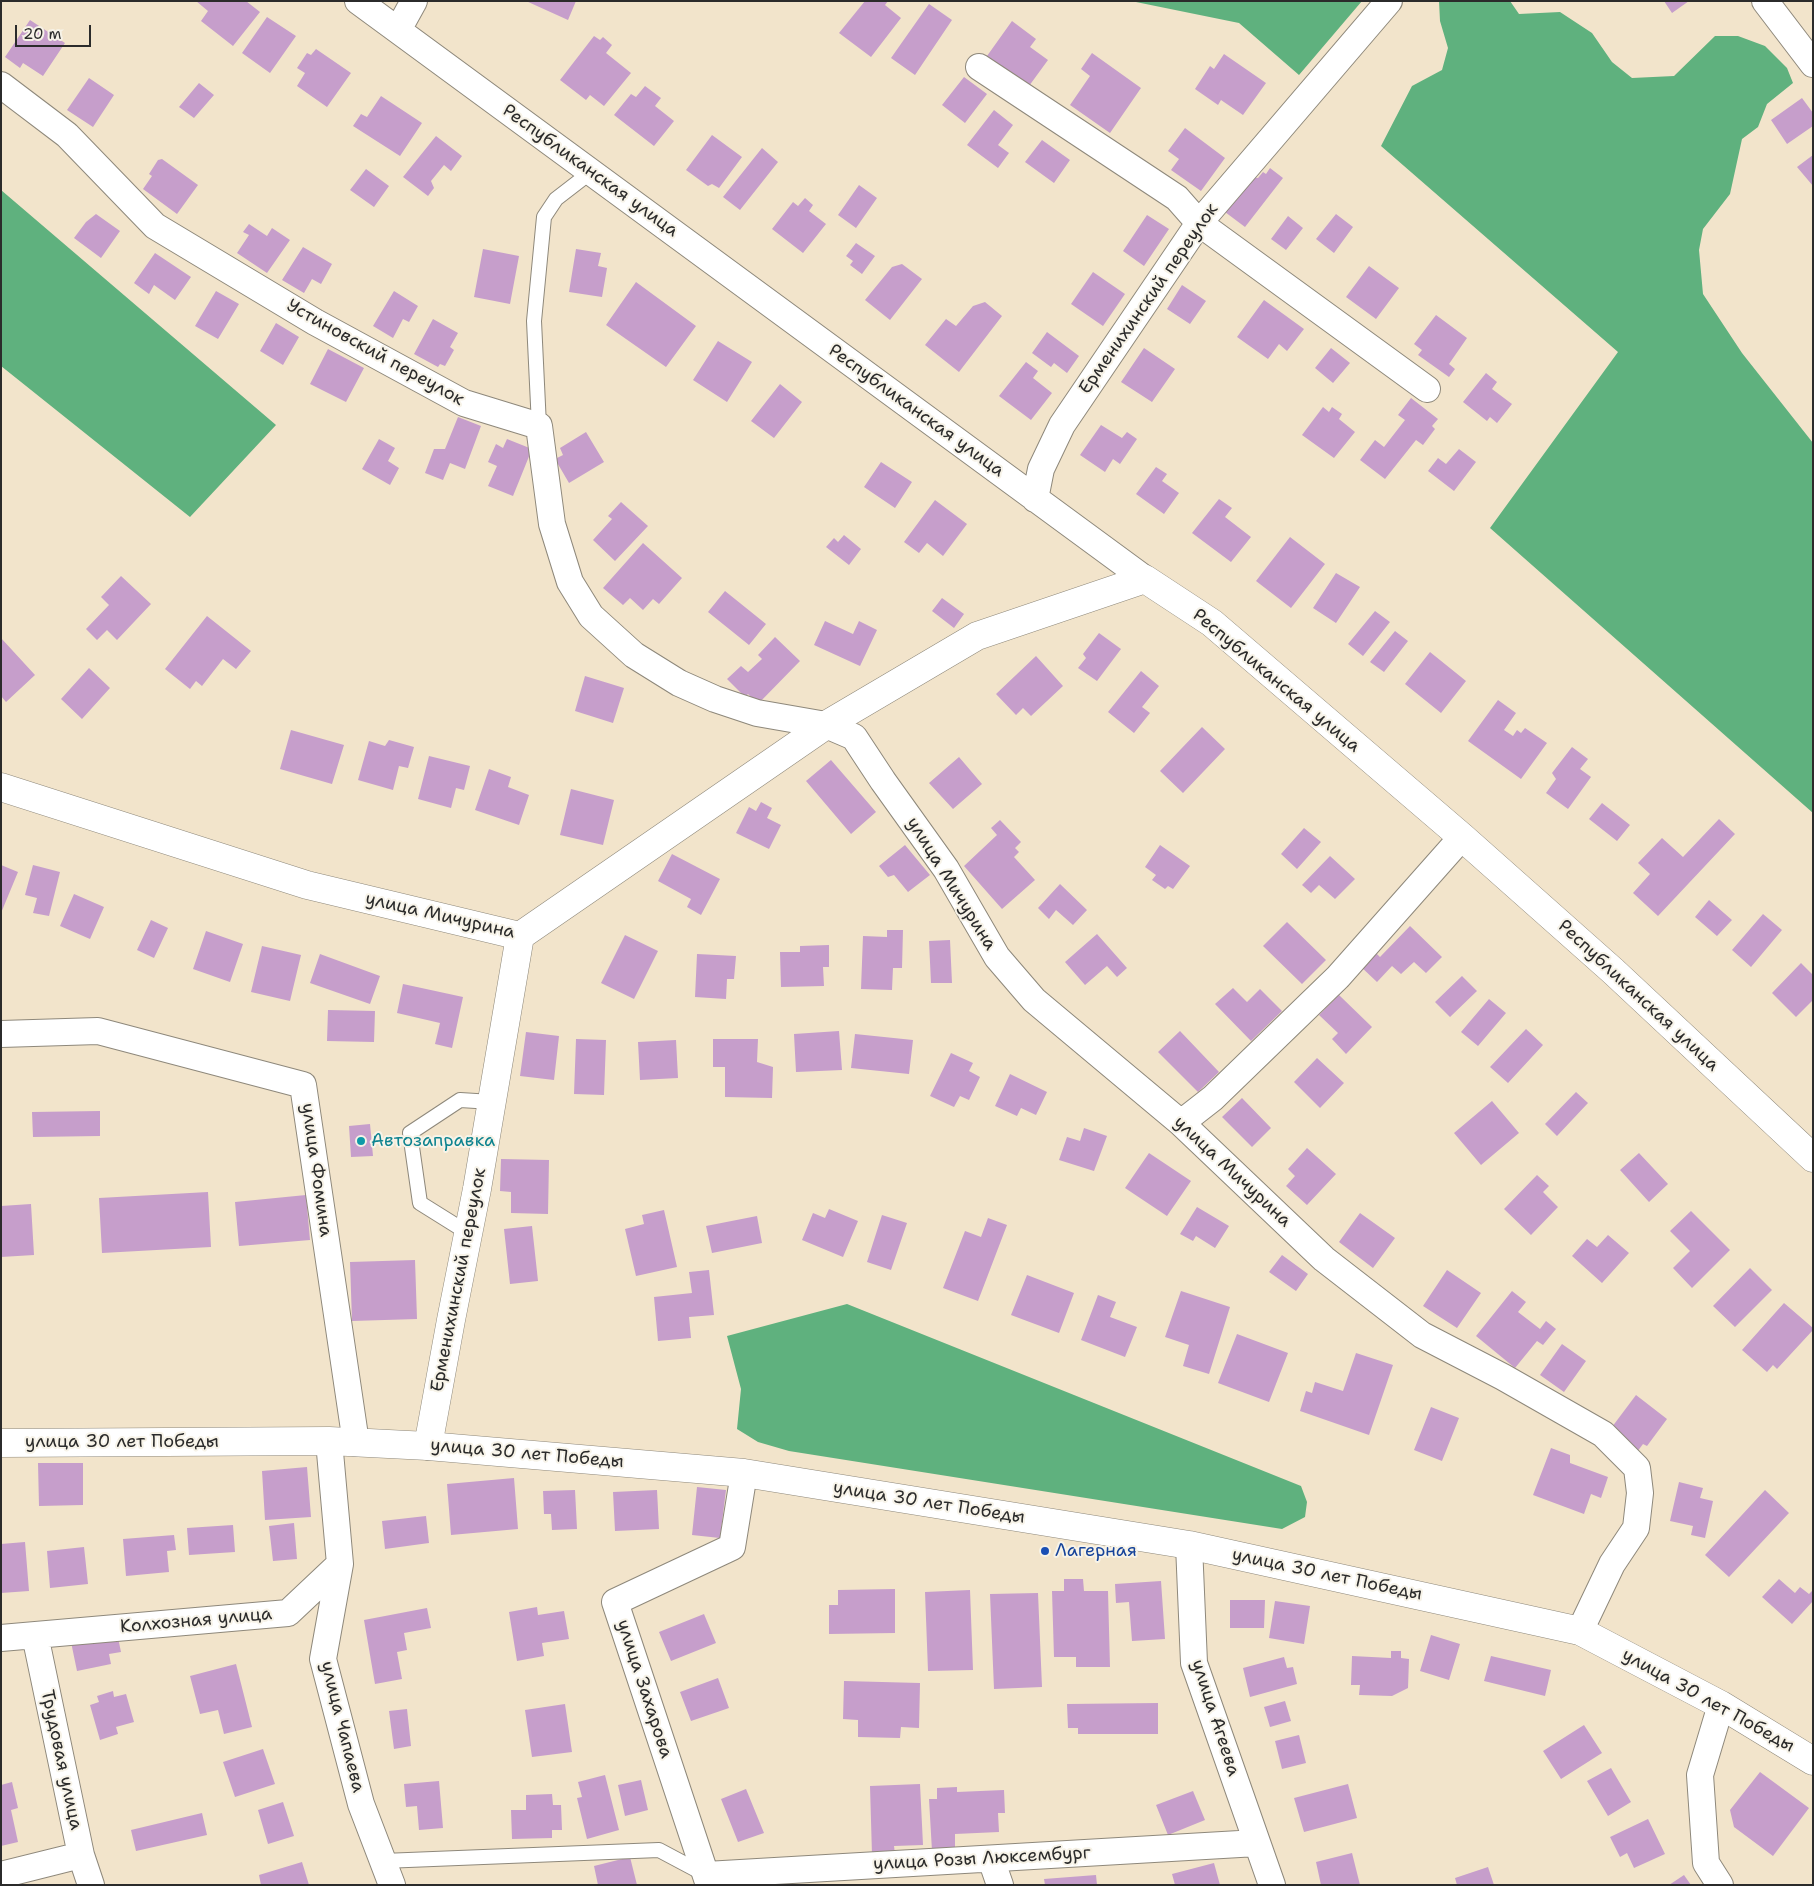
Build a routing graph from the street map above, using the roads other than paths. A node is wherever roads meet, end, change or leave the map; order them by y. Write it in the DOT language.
graph roads {
  1 [pos="358,1"];
  2 [pos="414,1"];
  3 [pos="1389,1"];
  4 [pos="1765,1"];
  5 [pos="398,30"];
  6 [pos="1813,64"];
  7 [pos="979,67"];
  8 [pos="1,85"];
  9 [pos="591,172"];
  10 [pos="1199,223"];
  11 [pos="1427,389"];
  12 [pos="539,426"];
  13 [pos="1035,499"];
  14 [pos="1145,579"];
  15 [pos="826,726"];
  16 [pos="1,787"];
  17 [pos="1462,837"];
  18 [pos="520,936"];
  19 [pos="1,1034"];
  20 [pos="492,1102"];
  21 [pos="1181,1123"];
  22 [pos="1813,1158"];
  23 [pos="468,1233"];
  24 [pos="329,1441"];
  25 [pos="1,1443"];
  26 [pos="356,1443"];
  27 [pos="428,1446"];
  28 [pos="744,1473"];
  29 [pos="1189,1545"];
  30 [pos="340,1564"];
  31 [pos="1580,1631"];
  32 [pos="35,1635"];
  33 [pos="1,1638"];
  34 [pos="1721,1705"];
  35 [pos="1813,1761"];
  36 [pos="1257,1843"];
  37 [pos="81,1855"];
  38 [pos="991,1859"];
  39 [pos="388,1873"];
  40 [pos="1,1875"];
  41 [pos="708,1880"];
  42 [pos="91,1885"];
  43 [pos="1000,1885"];
  44 [pos="1272,1885"];
  45 [pos="1720,1885"];
  1 -- 5 [label="street, Республиканская улица"];
  2 -- 5 [label="street"];
  3 -- 10 [label="street, Ерменихинский переулок"];
  4 -- 6 [label="street"];
  5 -- 9 [label="street, Республиканская улица"];
  7 -- 10 [label="street"];
  8 -- 12 [label="street, Устиновский переулок"];
  9 -- 12 [label="lane"];
  9 -- 13 [label="street, Республиканская улица"];
  10 -- 11 [label="street"];
  10 -- 13 [label="street, Ерменихинский переулок"];
  12 -- 15 [label="street"];
  13 -- 14 [label="street, Республиканская улица"];
  14 -- 15 [label="street"];
  14 -- 17 [label="street, Республиканская улица"];
  15 -- 18 [label="street, улица Мичурина"];
  15 -- 21 [label="street, улица Мичурина"];
  16 -- 18 [label="street, улица Мичурина"];
  17 -- 21 [label="street"];
  17 -- 22 [label="street, Республиканская улица"];
  18 -- 20 [label="street, Ерменихинский переулок"];
  19 -- 26 [label="street, улица Фомина"];
  20 -- 23 [label="street, Ерменихинский переулок"];
  20 -- 23 [label="lane"];
  21 -- 31 [label="street, улица Мичурина"];
  23 -- 27 [label="street, Ерменихинский переулок"];
  24 -- 25 [label="street, улица 30 лет Победы"];
  24 -- 26 [label="street, улица 30 лет Победы"];
  24 -- 30 [label="street"];
  26 -- 27 [label="street, улица 30 лет Победы"];
  27 -- 28 [label="street, улица 30 лет Победы"];
  28 -- 29 [label="street, улица 30 лет Победы"];
  28 -- 41 [label="street, улица Захарова"];
  29 -- 31 [label="street, улица 30 лет Победы"];
  29 -- 36 [label="street, улица Агеева"];
  30 -- 32 [label="street, Колхозная улица"];
  30 -- 39 [label="street, улица Чапаева"];
  31 -- 34 [label="street, улица 30 лет Победы"];
  32 -- 33 [label="street, Колхозная улица"];
  32 -- 37 [label="street, Трудовая улица"];
  34 -- 35 [label="street, улица 30 лет Победы"];
  34 -- 45 [label="street"];
  36 -- 38 [label="street, улица Розы Люксембург"];
  36 -- 44 [label="street, улица Агеева"];
  37 -- 40 [label="street"];
  37 -- 42 [label="street, Трудовая улица"];
  38 -- 41 [label="street, улица Розы Люксембург"];
  38 -- 43 [label="street"];
  39 -- 41 [label="lane"];
}
